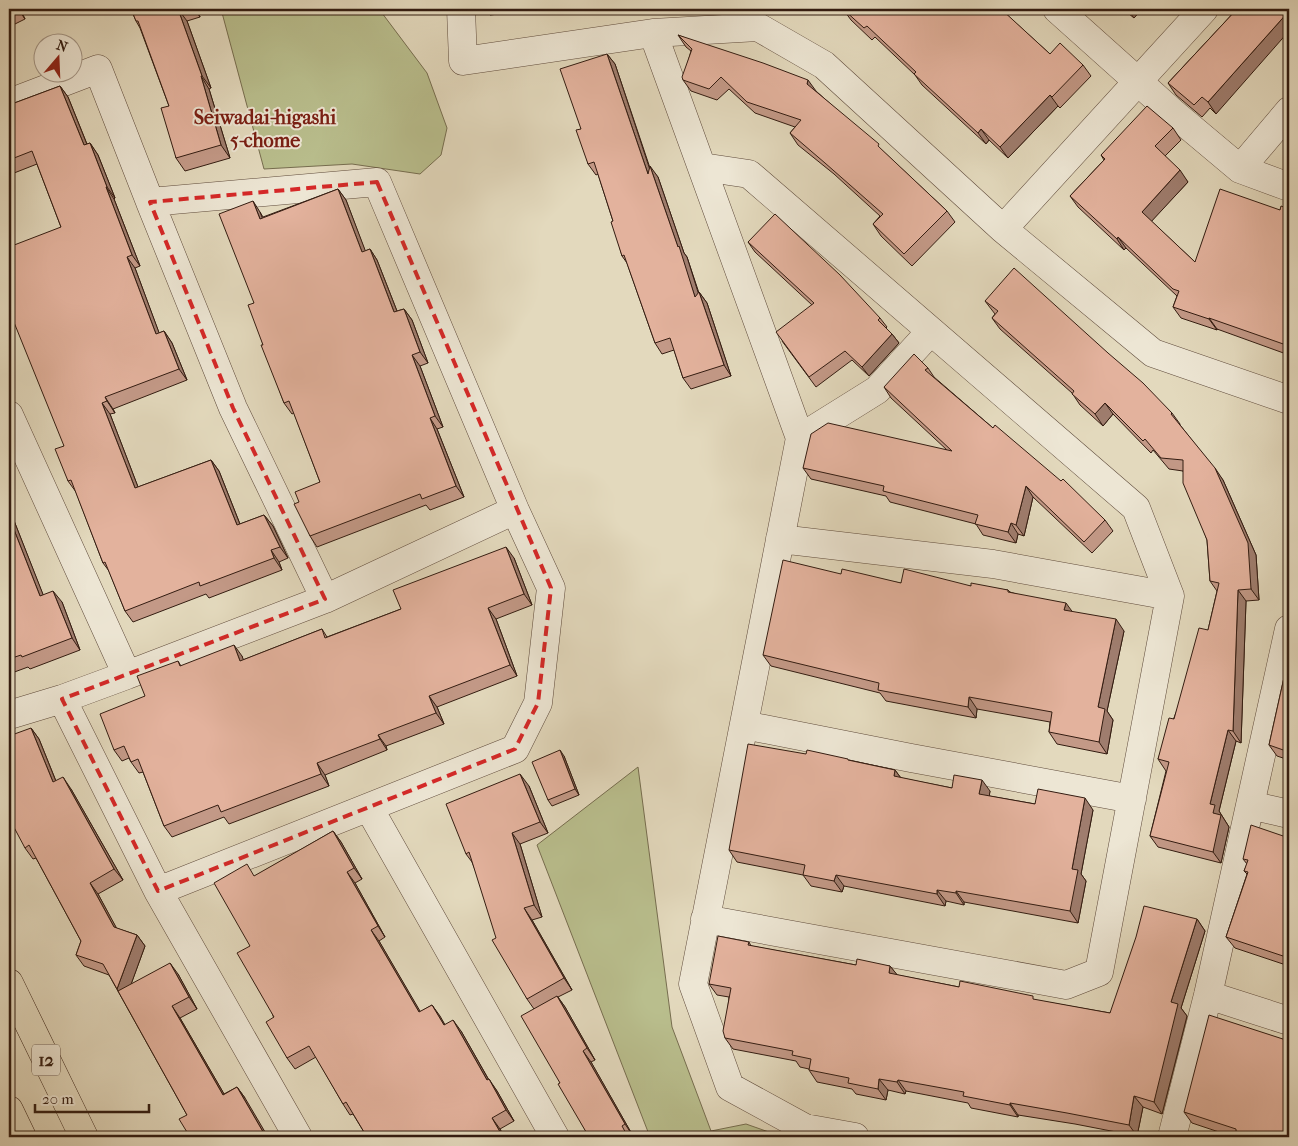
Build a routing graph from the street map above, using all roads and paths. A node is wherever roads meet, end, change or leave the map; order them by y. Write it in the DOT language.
graph roads {
  1 [pos="461,9"];
  2 [pos="1057,9"];
  3 [pos="1204,9"];
  4 [pos="653,32"];
  5 [pos="1138,81"];
  6 [pos="9,103"];
  7 [pos="1289,111"];
  8 [pos="702,167"];
  9 [pos="1240,169"];
  10 [pos="1289,187"];
  11 [pos="150,202"];
  12 [pos="1003,228"];
  13 [pos="931,331"];
  14 [pos="1289,400"];
  15 [pos="9,415"];
  16 [pos="800,438"];
  17 [pos="514,510"];
  18 [pos="780,539"];
  19 [pos="1170,596"];
  20 [pos="325,599"];
  21 [pos="1289,629"];
  22 [pos="127,675"];
  23 [pos="62,699"];
  24 [pos="9,715"];
  25 [pos="744,725"];
  26 [pos="1132,799"];
  27 [pos="1250,805"];
  28 [pos="369,808"];
  29 [pos="1289,814"];
  30 [pos="158,891"];
  31 [pos="705,919"];
  32 [pos="9,983"];
  33 [pos="1208,995"];
  34 [pos="1289,1021"];
  35 [pos="9,1110"];
  36 [pos="22,1137"];
  37 [pos="84,1137"];
  38 [pos="298,1137"];
  39 [pos="555,1137"];
  40 [pos="855,1137"];
  41 [pos="1172,1137"];
  1 -- 4 [label="street"];
  2 -- 5 [label="street"];
  3 -- 5 [label="street"];
  4 -- 8 [label="street"];
  4 -- 12 [label="street"];
  5 -- 9 [label="street"];
  5 -- 12 [label="street"];
  6 -- 11 [label="street"];
  7 -- 9 [label="street"];
  8 -- 13 [label="street"];
  8 -- 16 [label="street"];
  9 -- 10 [label="street"];
  11 -- 17 [label="street"];
  11 -- 20 [label="street"];
  12 -- 14 [label="street"];
  13 -- 16 [label="street"];
  13 -- 19 [label="street"];
  15 -- 22 [label="street"];
  16 -- 18 [label="street"];
  17 -- 20 [label="street"];
  17 -- 28 [label="street"];
  18 -- 19 [label="street"];
  18 -- 25 [label="street"];
  19 -- 26 [label="street"];
  20 -- 22 [label="street"];
  21 -- 27 [label="street"];
  22 -- 23 [label="street"];
  23 -- 24 [label="street"];
  23 -- 30 [label="street"];
  25 -- 26 [label="street"];
  25 -- 31 [label="street"];
  26 -- 31 [label="street"];
  27 -- 29 [label="street"];
  27 -- 33 [label="street"];
  28 -- 30 [label="street"];
  28 -- 39 [label="street"];
  30 -- 38 [label="street"];
  31 -- 40 [label="street"];
  32 -- 37 [label="main road, 12"];
  33 -- 34 [label="street"];
  33 -- 41 [label="street"];
  35 -- 36 [label="main road"];
}
